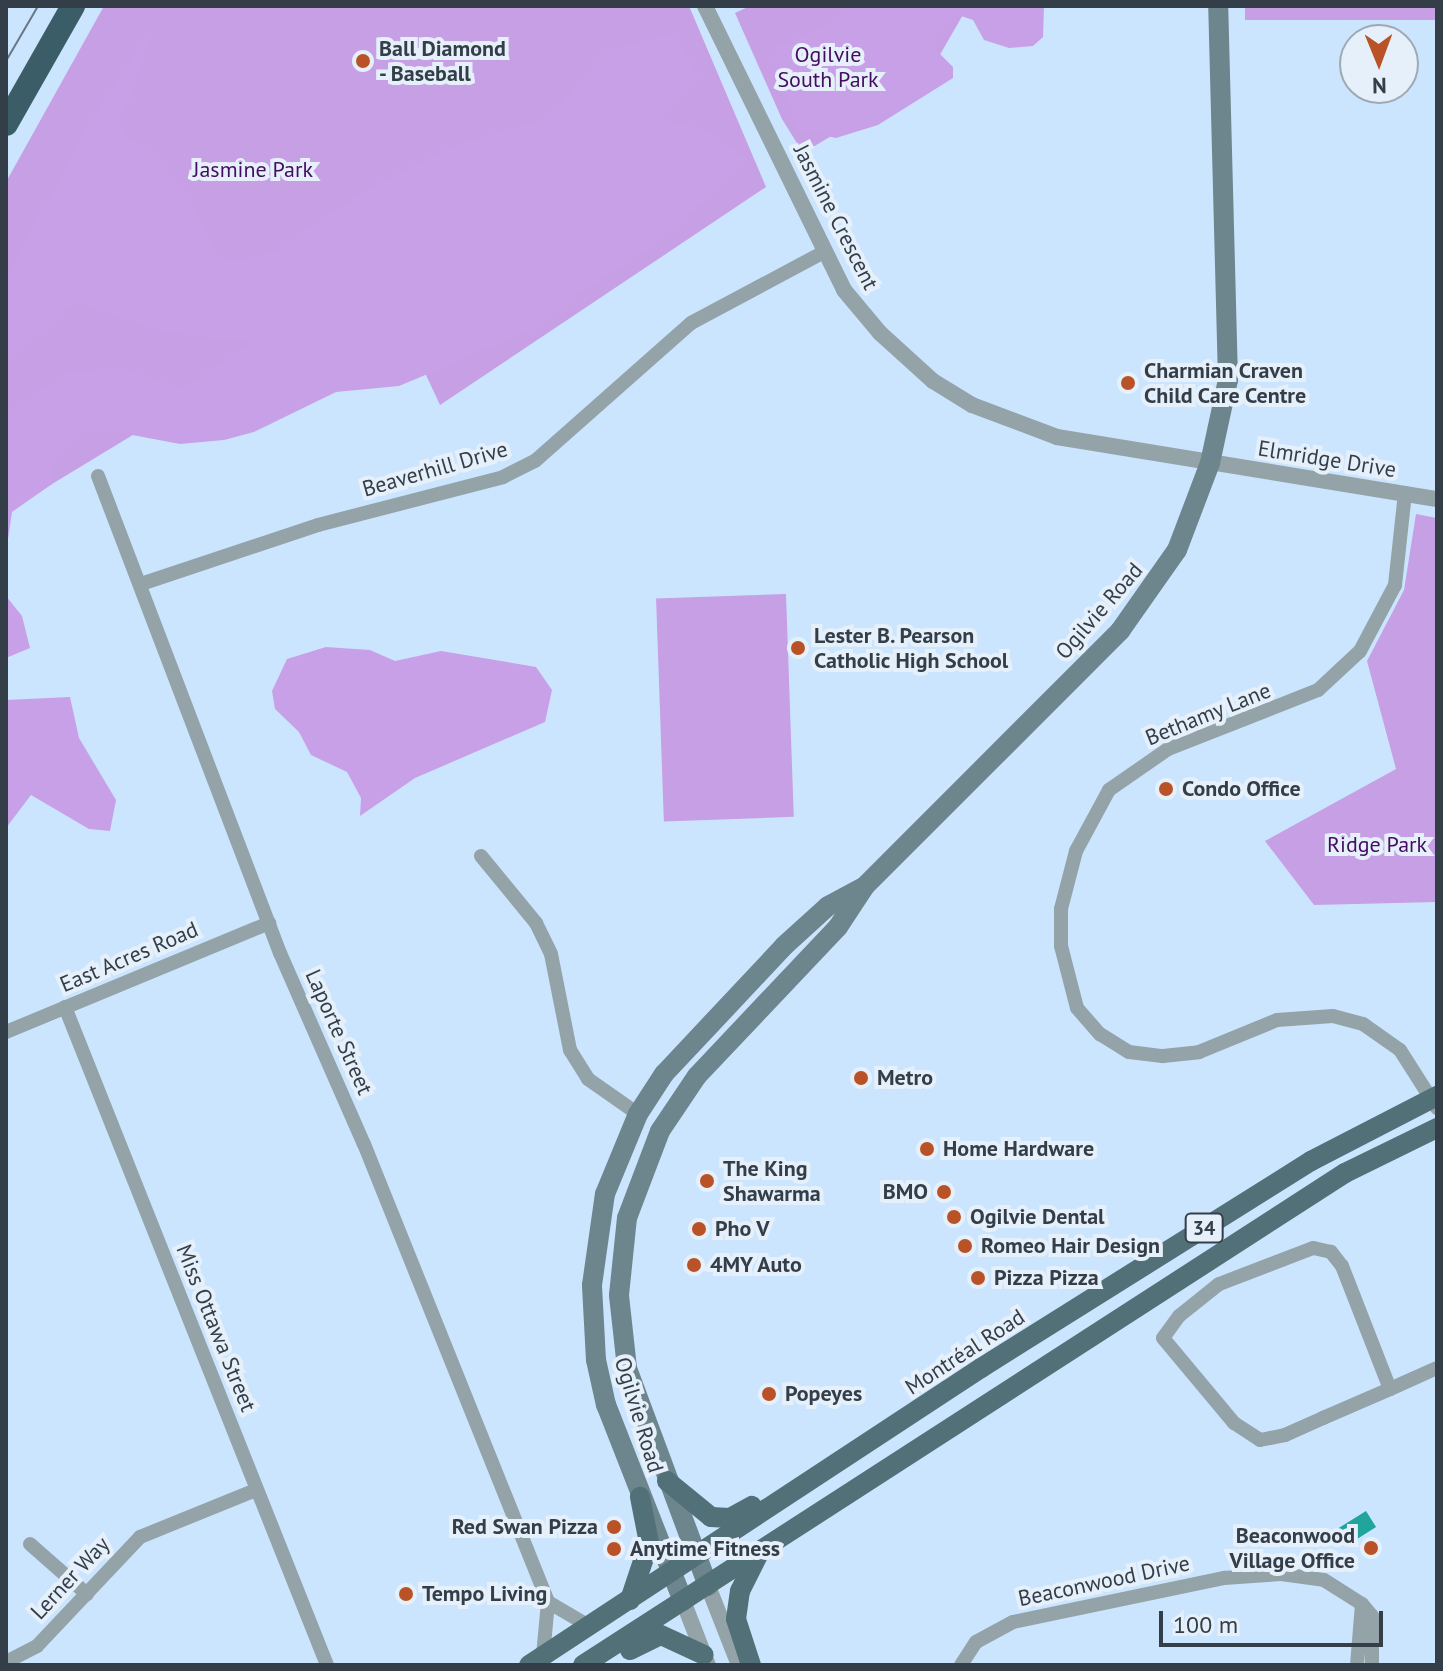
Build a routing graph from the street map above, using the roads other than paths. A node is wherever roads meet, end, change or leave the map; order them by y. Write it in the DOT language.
graph roads {
  1 [pos="73,6"];
  2 [pos="705,6"];
  3 [pos="1218,6"];
  4 [pos="6,124"];
  5 [pos="824,252"];
  6 [pos="1210,463"];
  7 [pos="98,476"];
  8 [pos="1405,493"];
  9 [pos="1437,499"];
  10 [pos="141,584"];
  11 [pos="481,856"];
  12 [pos="865,886"];
  13 [pos="269,923"];
  14 [pos="65,1007"];
  15 [pos="6,1032"];
  16 [pos="1435,1101"];
  17 [pos="638,1114"];
  18 [pos="1437,1128"];
  19 [pos="981,1368"];
  20 [pos="1437,1368"];
  21 [pos="1390,1389"];
  22 [pos="995,1395"];
  23 [pos="842,1464"];
  24 [pos="667,1481"];
  25 [pos="256,1490"];
  26 [pos="640,1497"];
  27 [pos="30,1544"];
  28 [pos="759,1553"];
  29 [pos="696,1556"];
  30 [pos="671,1573"];
  31 [pos="708,1586"];
  32 [pos="87,1594"];
  33 [pos="630,1600"];
  34 [pos="683,1601"];
  35 [pos="548,1602"];
  36 [pos="1362,1604"];
  37 [pos="589,1626"];
  38 [pos="536,1660"];
  39 [pos="706,1660"];
  40 [pos="6,1662"];
  41 [pos="327,1665"];
  42 [pos="583,1665"];
  43 [pos="606,1665"];
  44 [pos="739,1665"];
  45 [pos="751,1665"];
  46 [pos="961,1665"];
  47 [pos="1357,1665"];
  48 [pos="1372,1665"];
  1 -- 4 [label="highway"];
  2 -- 5 [label="street, Jasmine Crescent"];
  3 -- 6 [label="main road, Ogilvie Road"];
  5 -- 6 [label="street, Jasmine Crescent"];
  5 -- 10 [label="street, Beaverhill Drive"];
  6 -- 8 [label="street, Elmridge Drive"];
  6 -- 12 [label="main road, Ogilvie Road"];
  7 -- 10 [label="street, Laporte Street"];
  8 -- 9 [label="street, Elmridge Drive"];
  8 -- 16 [label="street, Bethamy Lane"];
  10 -- 13 [label="street, Laporte Street"];
  11 -- 17 [label="street"];
  12 -- 17 [label="main road, Ogilvie Road"];
  12 -- 24 [label="main road, Ogilvie Road"];
  13 -- 14 [label="street, East Acres Road"];
  13 -- 35 [label="street, Laporte Street"];
  14 -- 15 [label="street, East Acres Road"];
  14 -- 25 [label="street, Miss Ottawa Street"];
  16 -- 19 [label="main road, Montréal Road / 34"];
  17 -- 26 [label="main road, Ogilvie Road"];
  18 -- 22 [label="main road, 34"];
  19 -- 22 [label="main road"];
  19 -- 23 [label="main road, Montréal Road / 34"];
  20 -- 21 [label="street"];
  21 -- 21 [label="street"];
  22 -- 28 [label="main road, 34"];
  23 -- 24 [label="main road"];
  23 -- 29 [label="main road, Montréal Road / 34"];
  24 -- 29 [label="main road, Ogilvie Road"];
  25 -- 32 [label="street, Lerner Way"];
  25 -- 41 [label="street, Miss Ottawa Street"];
  26 -- 30 [label="main road, Ogilvie Road"];
  26 -- 33 [label="main road"];
  27 -- 32 [label="street"];
  28 -- 31 [label="main road, 34"];
  28 -- 45 [label="main road"];
  29 -- 30 [label="main road, Montréal Road / 34"];
  29 -- 31 [label="main road, Ogilvie Road"];
  30 -- 33 [label="main road, Montréal Road / 34"];
  30 -- 34 [label="main road, Ogilvie Road"];
  31 -- 34 [label="main road, 34"];
  31 -- 44 [label="street, Ogilvie Road"];
  32 -- 40 [label="street, Lerner Way"];
  33 -- 37 [label="main road, Montréal Road / 34"];
  34 -- 39 [label="street, Ogilvie Road"];
  34 -- 42 [label="main road, 34"];
  35 -- 37 [label="street"];
  35 -- 38 [label="street, Laporte Street"];
  36 -- 46 [label="street, Beaconwood Drive"];
  36 -- 47 [label="street"];
  36 -- 48 [label="street"];
  37 -- 38 [label="main road, Montréal Road / 34"];
  39 -- 43 [label="main road"];
}
